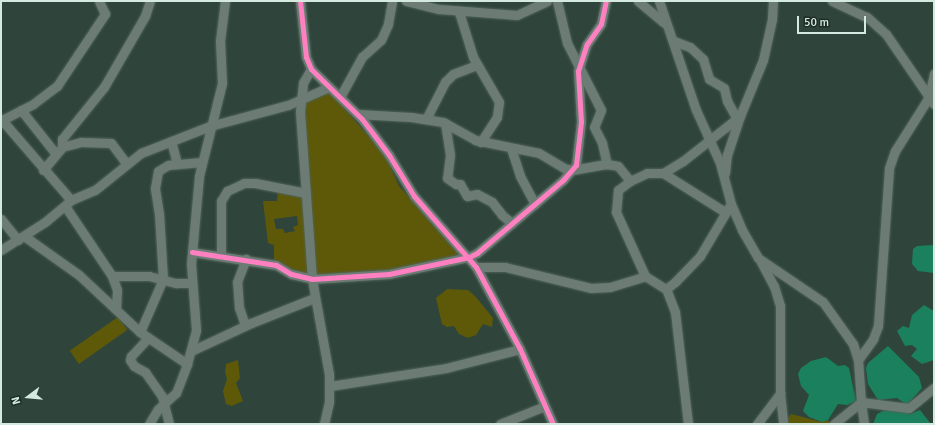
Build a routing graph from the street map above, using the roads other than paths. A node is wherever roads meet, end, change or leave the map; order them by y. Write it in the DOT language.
graph roads {
  1 [pos="99,1"];
  2 [pos="150,1"];
  3 [pos="225,1"];
  4 [pos="300,1"];
  5 [pos="392,1"];
  6 [pos="406,1"];
  7 [pos="547,1"];
  8 [pos="557,1"];
  9 [pos="606,1"];
  10 [pos="638,1"];
  11 [pos="659,1"];
  12 [pos="773,1"];
  13 [pos="832,1"];
  14 [pos="430,4"];
  15 [pos="459,12"];
  16 [pos="668,26"];
  17 [pos="674,41"];
  18 [pos="579,64"];
  19 [pos="476,65"];
  20 [pos="311,69"];
  21 [pos="934,74"];
  22 [pos="329,88"];
  23 [pos="340,97"];
  24 [pos="300,101"];
  25 [pos="932,101"];
  26 [pos="21,110"];
  27 [pos="357,114"];
  28 [pos="738,117"];
  29 [pos="426,119"];
  30 [pos="1,120"];
  31 [pos="446,123"];
  32 [pos="210,126"];
  33 [pos="710,140"];
  34 [pos="171,141"];
  35 [pos="481,142"];
  36 [pos="62,147"];
  37 [pos="511,148"];
  38 [pos="56,154"];
  39 [pos="202,162"];
  40 [pos="126,163"];
  41 [pos="177,164"];
  42 [pos="607,164"];
  43 [pos="43,170"];
  44 [pos="572,170"];
  45 [pos="663,173"];
  46 [pos="724,178"];
  47 [pos="630,181"];
  48 [pos="306,193"];
  49 [pos="68,203"];
  50 [pos="535,204"];
  51 [pos="731,204"];
  52 [pos="725,212"];
  53 [pos="1,219"];
  54 [pos="512,223"];
  55 [pos="21,238"];
  56 [pos="1,250"];
  57 [pos="192,252"];
  58 [pos="221,256"];
  59 [pos="469,257"];
  60 [pos="758,258"];
  61 [pos="246,259"];
  62 [pos="476,267"];
  63 [pos="112,276"];
  64 [pos="645,276"];
  65 [pos="163,279"];
  66 [pos="312,279"];
  67 [pos="192,282"];
  68 [pos="666,289"];
  69 [pos="314,298"];
  70 [pos="116,309"];
  71 [pos="245,325"];
  72 [pos="140,332"];
  73 [pos="148,338"];
  74 [pos="520,349"];
  75 [pos="192,351"];
  76 [pos="858,360"];
  77 [pos="188,364"];
  78 [pos="330,386"];
  79 [pos="934,388"];
  80 [pos="780,393"];
  81 [pos="861,402"];
  82 [pos="165,404"];
  83 [pos="545,406"];
  84 [pos="150,424"];
  85 [pos="168,424"];
  86 [pos="324,424"];
  87 [pos="500,424"];
  88 [pos="553,424"];
  89 [pos="688,424"];
  90 [pos="757,424"];
  91 [pos="783,424"];
  92 [pos="834,424"];
  93 [pos="864,424"];
  1 -- 26 [label="street"];
  2 -- 36 [label="street"];
  3 -- 32 [label="street"];
  4 -- 20 [label="street"];
  5 -- 23 [label="street"];
  6 -- 14 [label="street"];
  7 -- 15 [label="street"];
  8 -- 18 [label="street"];
  9 -- 18 [label="street"];
  10 -- 16 [label="street"];
  11 -- 16 [label="street"];
  12 -- 28 [label="street"];
  13 -- 25 [label="street"];
  14 -- 15 [label="street"];
  15 -- 19 [label="street"];
  16 -- 17 [label="street"];
  17 -- 28 [label="street"];
  17 -- 33 [label="street"];
  18 -- 42 [label="street"];
  18 -- 44 [label="street"];
  19 -- 29 [label="street"];
  19 -- 35 [label="street"];
  20 -- 22 [label="street"];
  20 -- 24 [label="street"];
  21 -- 25 [label="street"];
  22 -- 23 [label="street"];
  22 -- 24 [label="street"];
  23 -- 27 [label="street"];
  24 -- 32 [label="street"];
  24 -- 48 [label="street"];
  25 -- 76 [label="street"];
  26 -- 30 [label="street"];
  26 -- 38 [label="street"];
  27 -- 29 [label="street"];
  27 -- 59 [label="street"];
  28 -- 33 [label="street"];
  28 -- 46 [label="street"];
  29 -- 31 [label="street"];
  30 -- 43 [label="street"];
  31 -- 35 [label="street"];
  31 -- 54 [label="street"];
  32 -- 34 [label="street"];
  32 -- 39 [label="street"];
  33 -- 45 [label="street"];
  33 -- 46 [label="street"];
  34 -- 40 [label="street"];
  34 -- 41 [label="street"];
  35 -- 37 [label="street"];
  36 -- 38 [label="street"];
  36 -- 40 [label="street"];
  37 -- 44 [label="street"];
  37 -- 50 [label="street"];
  38 -- 43 [label="street"];
  39 -- 41 [label="street"];
  39 -- 57 [label="street"];
  40 -- 49 [label="street"];
  41 -- 65 [label="street"];
  42 -- 44 [label="street"];
  42 -- 47 [label="street"];
  43 -- 49 [label="street"];
  44 -- 50 [label="street"];
  45 -- 47 [label="street"];
  45 -- 52 [label="street"];
  46 -- 51 [label="street"];
  47 -- 64 [label="street"];
  48 -- 58 [label="street"];
  48 -- 66 [label="street"];
  49 -- 55 [label="street"];
  49 -- 63 [label="street"];
  50 -- 54 [label="street"];
  51 -- 52 [label="street"];
  51 -- 60 [label="street"];
  52 -- 68 [label="street"];
  53 -- 55 [label="street"];
  54 -- 59 [label="street"];
  55 -- 56 [label="street"];
  55 -- 70 [label="street"];
  57 -- 58 [label="street"];
  57 -- 67 [label="street"];
  58 -- 61 [label="street"];
  59 -- 62 [label="street"];
  59 -- 66 [label="street"];
  60 -- 76 [label="street"];
  60 -- 80 [label="street"];
  61 -- 66 [label="street"];
  61 -- 71 [label="street"];
  62 -- 64 [label="street"];
  62 -- 74 [label="street"];
  63 -- 65 [label="street"];
  63 -- 70 [label="street"];
  64 -- 68 [label="street"];
  65 -- 67 [label="street"];
  65 -- 72 [label="street"];
  66 -- 69 [label="street"];
  67 -- 75 [label="street"];
  68 -- 89 [label="street"];
  69 -- 71 [label="street"];
  69 -- 78 [label="street"];
  70 -- 72 [label="street"];
  71 -- 75 [label="street"];
  72 -- 73 [label="street"];
  73 -- 77 [label="street"];
  73 -- 82 [label="street"];
  74 -- 78 [label="street"];
  74 -- 83 [label="street"];
  75 -- 77 [label="street"];
  76 -- 81 [label="street"];
  77 -- 82 [label="street"];
  78 -- 86 [label="street"];
  79 -- 81 [label="street"];
  80 -- 90 [label="street"];
  80 -- 91 [label="street"];
  81 -- 92 [label="street"];
  81 -- 93 [label="street"];
  82 -- 84 [label="street"];
  82 -- 85 [label="street"];
  83 -- 87 [label="street"];
  83 -- 88 [label="street"];
}
